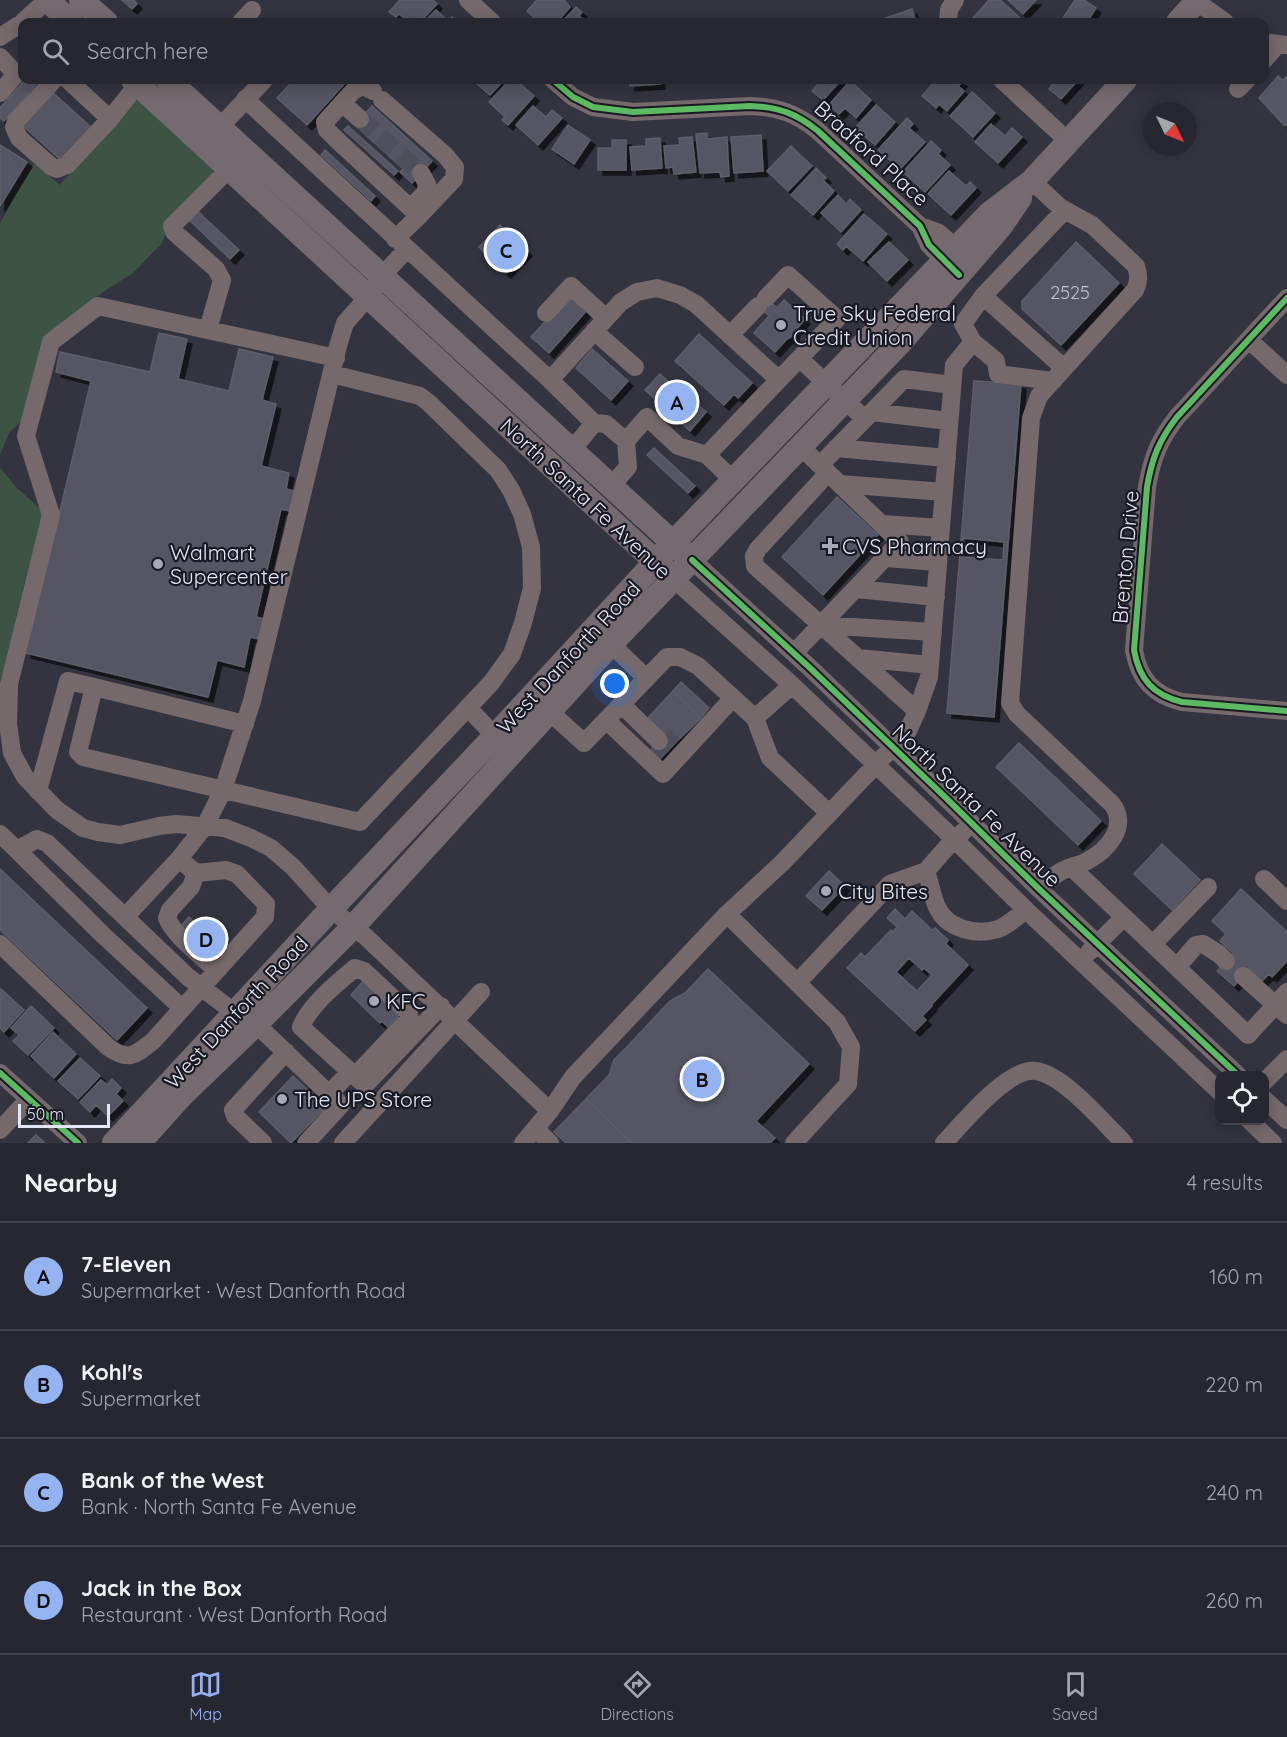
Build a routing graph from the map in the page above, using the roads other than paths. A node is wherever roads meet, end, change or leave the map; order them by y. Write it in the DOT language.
graph roads {
  1 [pos="47,0"];
  2 [pos="81,0"];
  3 [pos="468,0"];
  4 [pos="955,0"];
  5 [pos="1197,1"];
  6 [pos="28,18"];
  7 [pos="67,18"];
  8 [pos="101,18"];
  9 [pos="488,18"];
  10 [pos="948,18"];
  11 [pos="1182,18"];
  12 [pos="1220,18"];
  13 [pos="18,26"];
  14 [pos="0,37"];
  15 [pos="0,57"];
  16 [pos="18,69"];
  17 [pos="18,71"];
  18 [pos="50,84"];
  19 [pos="72,84"];
  20 [pos="138,84"];
  21 [pos="143,84"];
  22 [pos="146,84"];
  23 [pos="174,84"];
  24 [pos="179,84"];
  25 [pos="260,84"];
  26 [pos="558,84"];
  27 [pos="1006,84"];
  28 [pos="1121,84"];
  29 [pos="0,93"];
  30 [pos="246,99"];
  31 [pos="342,103"];
  32 [pos="110,119"];
  33 [pos="360,119"];
  34 [pos="220,127"];
  35 [pos="1068,141"];
  36 [pos="229,169"];
  37 [pos="421,173"];
  38 [pos="1032,181"];
  39 [pos="1065,210"];
  40 [pos="415,212"];
  41 [pos="401,244"];
  42 [pos="958,261"];
  43 [pos="382,276"];
  44 [pos="983,296"];
  45 [pos="368,297"];
  46 [pos="1287,298"];
  47 [pos="546,313"];
  48 [pos="600,325"];
  49 [pos="208,330"];
  50 [pos="730,335"];
  51 [pos="1249,340"];
  52 [pos="973,342"];
  53 [pos="800,359"];
  54 [pos="334,366"];
  55 [pos="635,367"];
  56 [pos="1058,374"];
  57 [pos="1287,375"];
  58 [pos="550,380"];
  59 [pos="779,380"];
  60 [pos="827,383"];
  61 [pos="952,385"];
  62 [pos="845,400"];
  63 [pos="868,416"];
  64 [pos="949,421"];
  65 [pos="594,423"];
  66 [pos="512,430"];
  67 [pos="626,441"];
  68 [pos="800,446"];
  69 [pos="836,448"];
  70 [pos="572,450"];
  71 [pos="707,455"];
  72 [pos="946,458"];
  73 [pos="829,474"];
  74 [pos="733,480"];
  75 [pos="611,486"];
  76 [pos="944,492"];
  77 [pos="882,524"];
  78 [pos="941,528"];
  79 [pos="673,543"];
  80 [pos="886,558"];
  81 [pos="692,560"];
  82 [pos="655,562"];
  83 [pos="938,562"];
  84 [pos="674,579"];
  85 [pos="857,589"];
  86 [pos="936,597"];
  87 [pos="822,625"];
  88 [pos="933,632"];
  89 [pos="611,644"];
  90 [pos="794,653"];
  91 [pos="858,658"];
  92 [pos="930,665"];
  93 [pos="646,678"];
  94 [pos="792,686"];
  95 [pos="94,687"];
  96 [pos="734,699"];
  97 [pos="468,708"];
  98 [pos="616,710"];
  99 [pos="917,711"];
  100 [pos="1287,711"];
  101 [pos="550,712"];
  102 [pos="755,718"];
  103 [pos="245,724"];
  104 [pos="495,736"];
  105 [pos="893,746"];
  106 [pos="666,754"];
  107 [pos="875,764"];
  108 [pos="223,790"];
  109 [pos="38,791"];
  110 [pos="458,813"];
  111 [pos="829,813"];
  112 [pos="205,826"];
  113 [pos="0,834"];
  114 [pos="954,839"];
  115 [pos="17,850"];
  116 [pos="179,859"];
  117 [pos="1071,867"];
  118 [pos="1019,870"];
  119 [pos="926,871"];
  120 [pos="1264,879"];
  121 [pos="194,880"];
  122 [pos="1208,887"];
  123 [pos="1039,889"];
  124 [pos="1287,901"];
  125 [pos="331,909"];
  126 [pos="727,914"];
  127 [pos="1030,915"];
  128 [pos="125,917"];
  129 [pos="1124,917"];
  130 [pos="353,927"];
  131 [pos="0,944"];
  132 [pos="1097,944"];
  133 [pos="1153,944"];
  134 [pos="1227,961"];
  135 [pos="1177,967"];
  136 [pos="216,970"];
  137 [pos="1243,976"];
  138 [pos="797,983"];
  139 [pos="201,987"];
  140 [pos="481,992"];
  141 [pos="1283,1004"];
  142 [pos="441,1006"];
  143 [pos="182,1008"];
  144 [pos="235,1012"];
  145 [pos="455,1021"];
  146 [pos="256,1024"];
  147 [pos="413,1025"];
  148 [pos="286,1052"];
  149 [pos="1287,1059"];
  150 [pos="1234,1071"];
  151 [pos="0,1073"];
  152 [pos="352,1074"];
  153 [pos="1269,1077"];
  154 [pos="1215,1087"];
  155 [pos="28,1100"];
  156 [pos="335,1100"];
  157 [pos="1269,1104"];
  158 [pos="550,1111"];
  159 [pos="1287,1120"];
  160 [pos="361,1124"];
  161 [pos="1254,1125"];
  162 [pos="536,1129"];
  163 [pos="0,1130"];
  164 [pos="78,1143"];
  165 [pos="114,1143"];
  166 [pos="140,1143"];
  167 [pos="262,1143"];
  168 [pos="306,1143"];
  169 [pos="343,1143"];
  170 [pos="523,1143"];
  171 [pos="550,1143"];
  172 [pos="794,1143"];
  173 [pos="944,1143"];
  174 [pos="1124,1143"];
  175 [pos="1273,1143"];
  1 -- 6 [label="street"];
  1 -- 7 [label="main road"];
  2 -- 8 [label="main road"];
  3 -- 9 [label="street"];
  4 -- 10 [label="street"];
  5 -- 11 [label="main road"];
  5 -- 12 [label="street"];
  13 -- 14 [label="street"];
  15 -- 16 [label="street"];
  17 -- 29 [label="street"];
  18 -- 32 [label="street"];
  19 -- 32 [label="street"];
  20 -- 32 [label="street"];
  21 -- 36 [label="main road, North Santa Fe Avenue"];
  22 -- 23 [label="main road"];
  24 -- 34 [label="main road, North Santa Fe Avenue"];
  25 -- 30 [label="street"];
  26 -- 42 [label="street, Bradford Place"];
  27 -- 35 [label="street"];
  28 -- 35 [label="main road, West Danforth Road"];
  30 -- 34 [label="street"];
  30 -- 41 [label="street"];
  31 -- 33 [label="street"];
  31 -- 40 [label="street"];
  31 -- 40 [label="street"];
  34 -- 43 [label="main road, North Santa Fe Avenue"];
  35 -- 38 [label="main road, West Danforth Road"];
  36 -- 45 [label="main road, North Santa Fe Avenue"];
  36 -- 49 [label="street"];
  37 -- 40 [label="street"];
  38 -- 39 [label="street"];
  38 -- 42 [label="main road, West Danforth Road"];
  39 -- 44 [label="street"];
  39 -- 56 [label="street"];
  40 -- 41 [label="street"];
  41 -- 43 [label="street"];
  41 -- 58 [label="street"];
  42 -- 60 [label="main road, West Danforth Road"];
  42 -- 62 [label="main road, West Danforth Road"];
  43 -- 45 [label="street"];
  43 -- 70 [label="main road, North Santa Fe Avenue"];
  44 -- 52 [label="street"];
  44 -- 56 [label="street"];
  45 -- 54 [label="street"];
  45 -- 66 [label="main road, North Santa Fe Avenue"];
  46 -- 51 [label="street, Brenton Drive"];
  47 -- 48 [label="street"];
  48 -- 50 [label="street"];
  48 -- 55 [label="street"];
  48 -- 58 [label="street"];
  49 -- 54 [label="street"];
  49 -- 109 [label="street"];
  50 -- 53 [label="street"];
  50 -- 59 [label="street"];
  51 -- 57 [label="street"];
  51 -- 100 [label="street, Brenton Drive"];
  52 -- 56 [label="street"];
  52 -- 61 [label="street"];
  53 -- 59 [label="street"];
  53 -- 60 [label="street"];
  54 -- 97 [label="street"];
  54 -- 103 [label="street"];
  56 -- 117 [label="street"];
  58 -- 65 [label="street"];
  59 -- 71 [label="street"];
  60 -- 62 [label="street"];
  60 -- 74 [label="main road, West Danforth Road"];
  61 -- 63 [label="street"];
  61 -- 64 [label="street"];
  62 -- 63 [label="street"];
  62 -- 68 [label="main road, West Danforth Road"];
  63 -- 64 [label="street"];
  63 -- 69 [label="street"];
  64 -- 72 [label="street"];
  65 -- 67 [label="street"];
  65 -- 70 [label="street"];
  66 -- 70 [label="main road"];
  66 -- 82 [label="main road, North Santa Fe Avenue"];
  67 -- 71 [label="street"];
  67 -- 75 [label="street"];
  68 -- 73 [label="street"];
  68 -- 81 [label="main road, West Danforth Road"];
  69 -- 72 [label="street"];
  69 -- 73 [label="street"];
  70 -- 75 [label="main road, North Santa Fe Avenue"];
  71 -- 74 [label="street"];
  72 -- 76 [label="street"];
  73 -- 76 [label="street"];
  73 -- 77 [label="street"];
  73 -- 87 [label="street"];
  74 -- 79 [label="main road, West Danforth Road"];
  75 -- 79 [label="main road, North Santa Fe Avenue"];
  76 -- 78 [label="street"];
  77 -- 78 [label="street"];
  77 -- 80 [label="street"];
  78 -- 83 [label="street"];
  79 -- 81 [label="main road, North Santa Fe Avenue"];
  79 -- 82 [label="main road, West Danforth Road"];
  80 -- 83 [label="street"];
  80 -- 85 [label="street"];
  81 -- 84 [label="main road, West Danforth Road"];
  81 -- 90 [label="street, North Santa Fe Avenue"];
  82 -- 84 [label="main road, North Santa Fe Avenue"];
  82 -- 104 [label="main road, West Danforth Road"];
  83 -- 86 [label="street"];
  84 -- 89 [label="main road, West Danforth Road"];
  84 -- 94 [label="street, North Santa Fe Avenue"];
  85 -- 86 [label="street"];
  85 -- 87 [label="street"];
  86 -- 88 [label="street"];
  87 -- 88 [label="street"];
  87 -- 90 [label="street"];
  87 -- 91 [label="street"];
  88 -- 92 [label="street"];
  89 -- 93 [label="street"];
  89 -- 101 [label="main road, West Danforth Road"];
  90 -- 105 [label="street, North Santa Fe Avenue"];
  91 -- 92 [label="street"];
  91 -- 99 [label="street"];
  92 -- 99 [label="street"];
  93 -- 96 [label="street"];
  93 -- 98 [label="street"];
  94 -- 102 [label="street"];
  94 -- 107 [label="street, North Santa Fe Avenue"];
  95 -- 103 [label="street"];
  95 -- 108 [label="street"];
  95 -- 109 [label="street"];
  96 -- 102 [label="street"];
  96 -- 106 [label="street"];
  97 -- 104 [label="street"];
  97 -- 108 [label="street"];
  98 -- 101 [label="street"];
  98 -- 106 [label="street"];
  98 -- 106 [label="street"];
  99 -- 105 [label="street"];
  101 -- 110 [label="main road, West Danforth Road"];
  102 -- 111 [label="street"];
  103 -- 108 [label="street"];
  104 -- 110 [label="main road"];
  104 -- 125 [label="main road, West Danforth Road"];
  105 -- 107 [label="street"];
  105 -- 118 [label="street, North Santa Fe Avenue"];
  107 -- 111 [label="street"];
  107 -- 114 [label="street, North Santa Fe Avenue"];
  108 -- 112 [label="street"];
  109 -- 112 [label="street"];
  110 -- 130 [label="main road, West Danforth Road"];
  111 -- 126 [label="street"];
  112 -- 116 [label="street"];
  112 -- 125 [label="street"];
  113 -- 115 [label="street"];
  114 -- 118 [label="street"];
  114 -- 119 [label="street"];
  114 -- 127 [label="street, North Santa Fe Avenue"];
  115 -- 128 [label="street"];
  115 -- 143 [label="street"];
  116 -- 121 [label="street"];
  116 -- 128 [label="street"];
  117 -- 123 [label="street"];
  117 -- 129 [label="street"];
  118 -- 123 [label="street, North Santa Fe Avenue"];
  119 -- 127 [label="street"];
  119 -- 138 [label="street"];
  120 -- 124 [label="street"];
  121 -- 136 [label="street"];
  121 -- 136 [label="street"];
  122 -- 133 [label="street"];
  123 -- 132 [label="street, North Santa Fe Avenue"];
  125 -- 130 [label="street"];
  125 -- 144 [label="main road, West Danforth Road"];
  126 -- 138 [label="street"];
  126 -- 158 [label="street"];
  127 -- 132 [label="street"];
  127 -- 154 [label="street, North Santa Fe Avenue"];
  128 -- 139 [label="street"];
  129 -- 132 [label="street"];
  129 -- 133 [label="street"];
  130 -- 142 [label="street"];
  130 -- 146 [label="main road, West Danforth Road"];
  131 -- 143 [label="street"];
  132 -- 150 [label="street, North Santa Fe Avenue"];
  133 -- 135 [label="street"];
  134 -- 135 [label="street"];
  135 -- 141 [label="street"];
  136 -- 139 [label="street"];
  137 -- 141 [label="street"];
  138 -- 172 [label="street"];
  139 -- 143 [label="street"];
  139 -- 144 [label="street"];
  140 -- 145 [label="street"];
  142 -- 145 [label="street"];
  142 -- 147 [label="street"];
  144 -- 165 [label="main road, West Danforth Road"];
  145 -- 158 [label="street"];
  145 -- 160 [label="street"];
  146 -- 148 [label="street"];
  146 -- 166 [label="main road, West Danforth Road"];
  147 -- 152 [label="street"];
  147 -- 152 [label="street"];
  148 -- 156 [label="street"];
  148 -- 167 [label="street"];
  149 -- 153 [label="street"];
  151 -- 155 [label="street"];
  152 -- 156 [label="street"];
  155 -- 163 [label="street"];
  155 -- 164 [label="street"];
  156 -- 160 [label="street"];
  156 -- 168 [label="street"];
  157 -- 159 [label="street"];
  158 -- 162 [label="street"];
  160 -- 169 [label="street"];
  161 -- 175 [label="street"];
  162 -- 170 [label="street"];
  162 -- 171 [label="street"];
  173 -- 174 [label="street"];
}
